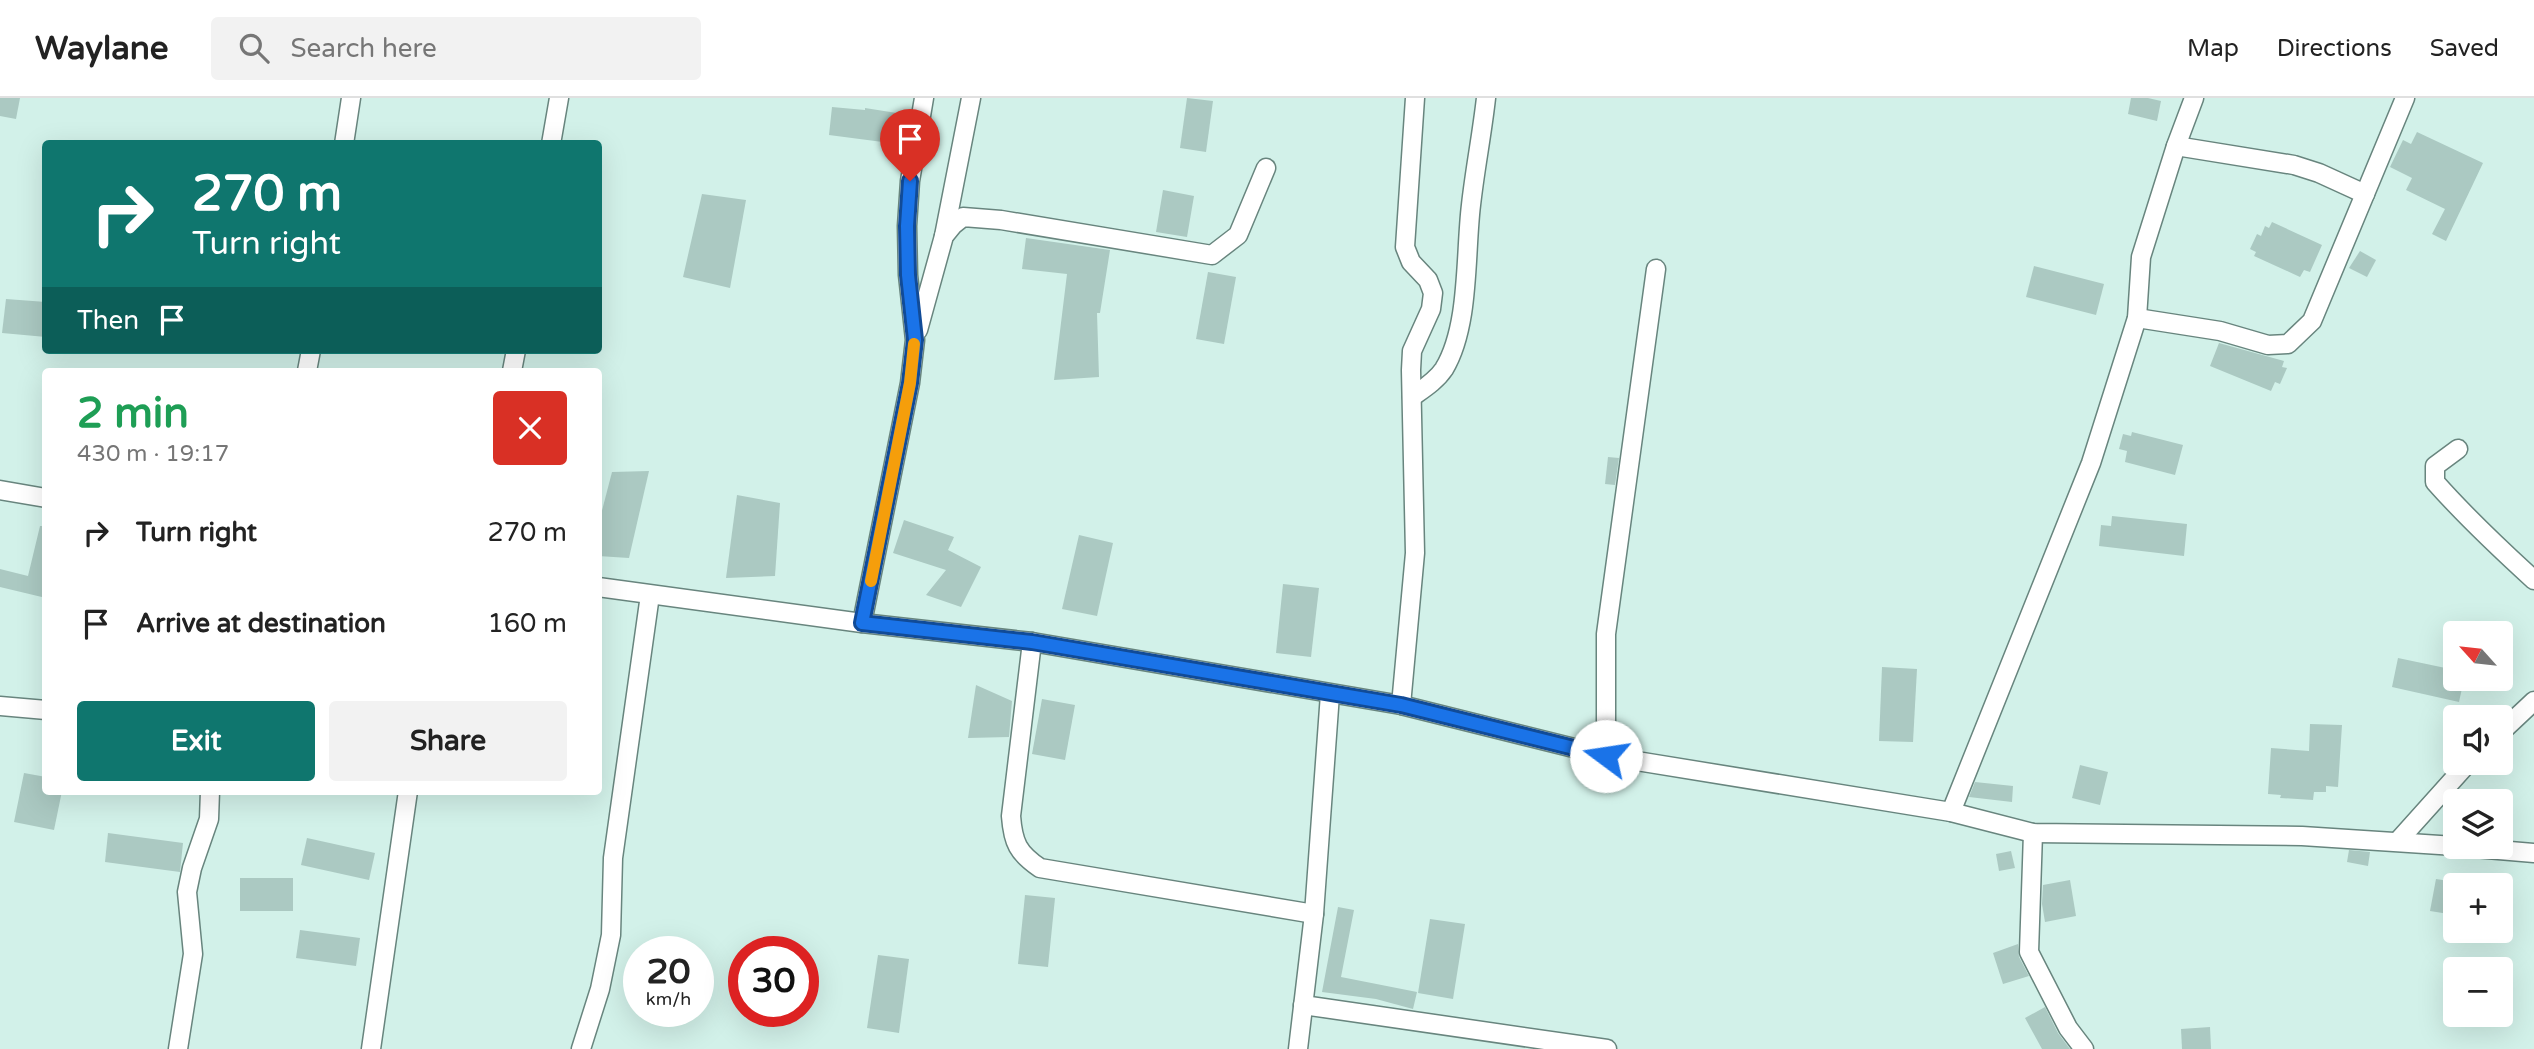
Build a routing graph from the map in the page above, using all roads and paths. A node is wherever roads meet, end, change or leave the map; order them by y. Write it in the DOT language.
graph roads {
  1 [pos="351,98"];
  2 [pos="559,98"];
  3 [pos="924,98"];
  4 [pos="971,98"];
  5 [pos="1415,98"];
  6 [pos="1486,98"];
  7 [pos="2194,98"];
  8 [pos="2404,98"];
  9 [pos="345,140"];
  10 [pos="552,140"];
  11 [pos="2176,146"];
  12 [pos="1266,167"];
  13 [pos="2365,194"];
  14 [pos="944,236"];
  15 [pos="1656,270"];
  16 [pos="2137,318"];
  17 [pos="915,340"];
  18 [pos="1412,397"];
  19 [pos="2458,449"];
  20 [pos="0,490"];
  21 [pos="42,497"];
  22 [pos="2534,580"];
  23 [pos="602,588"];
  24 [pos="650,595"];
  25 [pos="862,623"];
  26 [pos="1032,642"];
  27 [pos="1329,694"];
  28 [pos="2534,701"];
  29 [pos="1401,705"];
  30 [pos="0,706"];
  31 [pos="42,710"];
  32 [pos="2513,721"];
  33 [pos="1606,756"];
  34 [pos="2457,775"];
  35 [pos="210,795"];
  36 [pos="407,795"];
  37 [pos="1951,811"];
  38 [pos="2033,833"];
  39 [pos="2398,841"];
  40 [pos="2443,845"];
  41 [pos="2513,851"];
  42 [pos="2534,853"];
  43 [pos="1314,914"];
  44 [pos="1303,1005"];
  45 [pos="178,1049"];
  46 [pos="371,1049"];
  47 [pos="581,1049"];
  48 [pos="1298,1049"];
  49 [pos="1607,1049"];
  50 [pos="2084,1049"];
  1 -- 9 [label="street"];
  2 -- 10 [label="street"];
  3 -- 17 [label="street"];
  4 -- 14 [label="street"];
  5 -- 18 [label="street"];
  6 -- 18 [label="street"];
  7 -- 11 [label="street"];
  8 -- 13 [label="street"];
  11 -- 13 [label="street"];
  11 -- 16 [label="street"];
  12 -- 14 [label="street"];
  13 -- 16 [label="street"];
  14 -- 17 [label="street"];
  15 -- 33 [label="street"];
  16 -- 37 [label="street"];
  17 -- 25 [label="street"];
  18 -- 29 [label="street"];
  19 -- 22 [label="street"];
  20 -- 21 [label="street"];
  23 -- 24 [label="street"];
  24 -- 25 [label="street"];
  24 -- 47 [label="street"];
  25 -- 26 [label="street"];
  26 -- 27 [label="street"];
  26 -- 43 [label="street"];
  27 -- 29 [label="street"];
  27 -- 43 [label="street"];
  28 -- 32 [label="street"];
  29 -- 33 [label="street"];
  30 -- 31 [label="street"];
  33 -- 37 [label="street"];
  34 -- 39 [label="street"];
  35 -- 45 [label="street"];
  36 -- 46 [label="street"];
  37 -- 38 [label="street"];
  38 -- 39 [label="street"];
  38 -- 50 [label="street"];
  39 -- 40 [label="street"];
  41 -- 42 [label="street"];
  43 -- 44 [label="street"];
  44 -- 48 [label="street"];
  44 -- 49 [label="street"];
}
